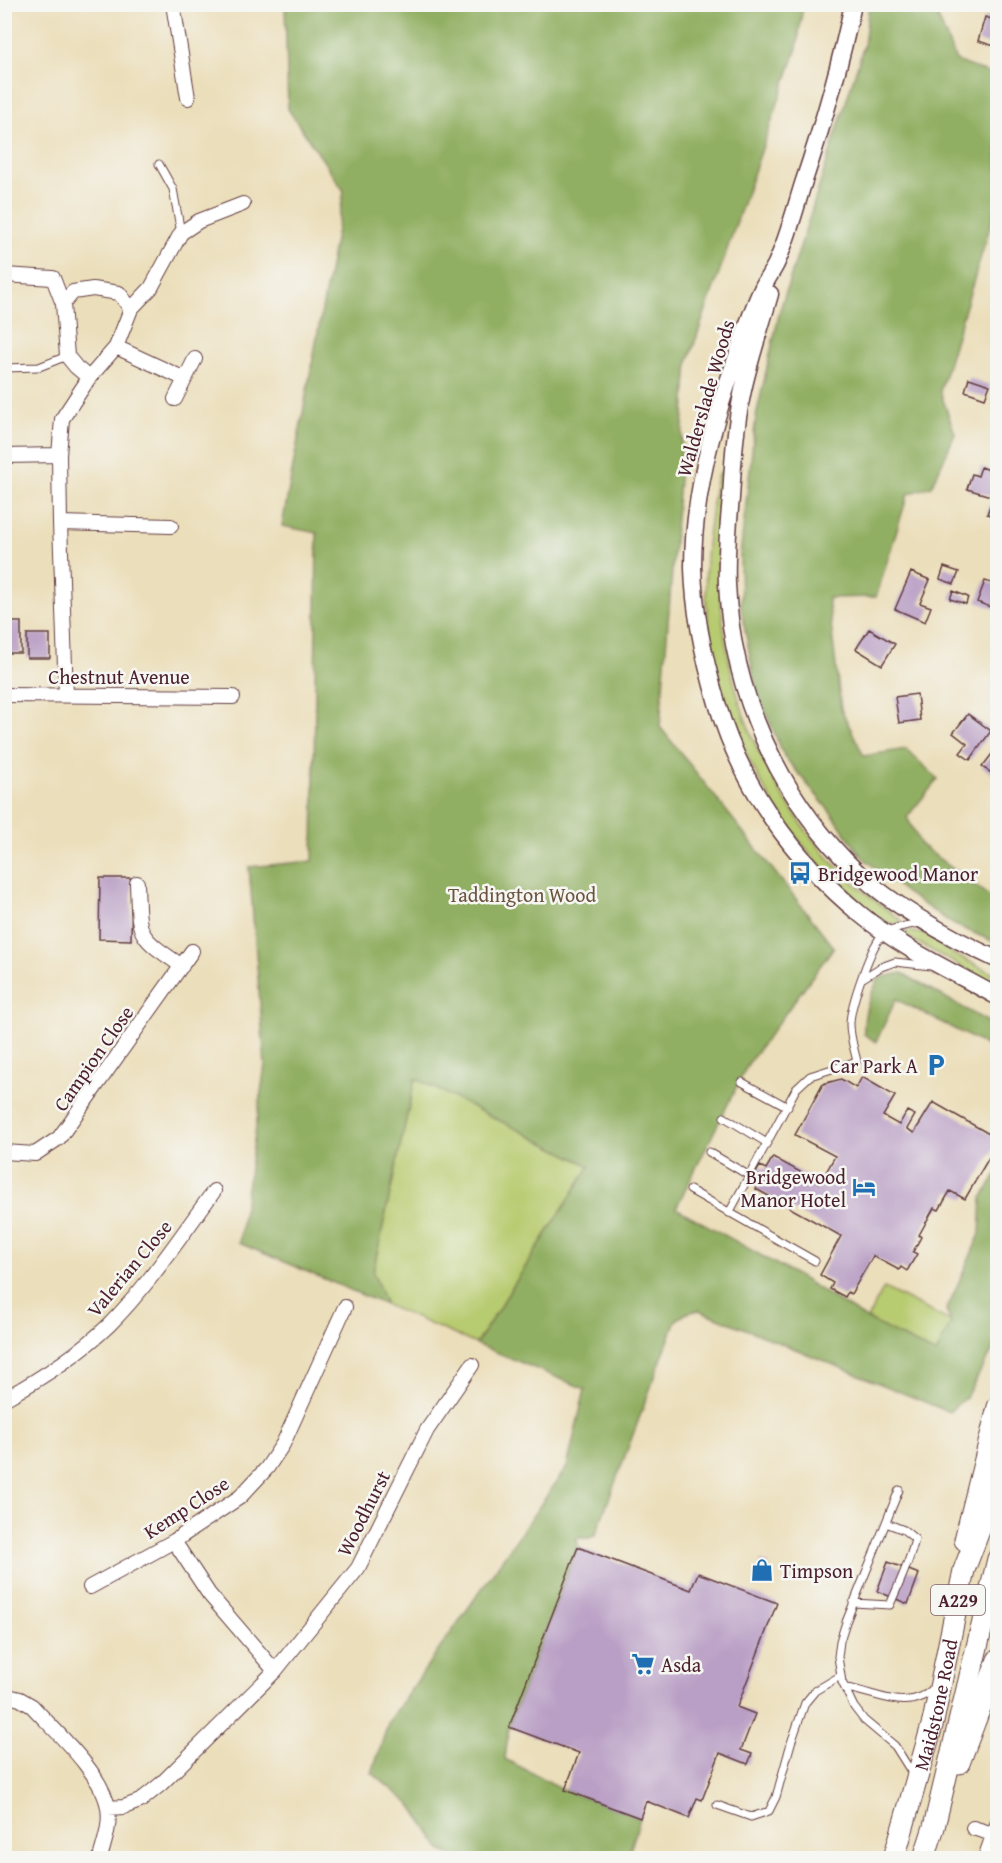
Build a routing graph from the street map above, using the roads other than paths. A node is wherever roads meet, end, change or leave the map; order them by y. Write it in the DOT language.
graph roads {
  1 [pos="173,4"];
  2 [pos="853,4"];
  3 [pos="188,98"];
  4 [pos="159,164"];
  5 [pos="243,204"];
  6 [pos="181,233"];
  7 [pos="776,264"];
  8 [pos="4,275"];
  9 [pos="63,304"];
  10 [pos="131,309"];
  11 [pos="116,347"];
  12 [pos="67,356"];
  13 [pos="195,359"];
  14 [pos="4,368"];
  15 [pos="89,378"];
  16 [pos="185,379"];
  17 [pos="175,399"];
  18 [pos="59,455"];
  19 [pos="4,456"];
  20 [pos="60,523"];
  21 [pos="171,526"];
  22 [pos="4,695"];
  23 [pos="66,695"];
  24 [pos="233,697"];
  25 [pos="137,883"];
  26 [pos="926,921"];
  27 [pos="885,933"];
  28 [pos="192,951"];
  29 [pos="998,960"];
  30 [pos="182,966"];
  31 [pos="944,966"];
  32 [pos="863,978"];
  33 [pos="998,997"];
  34 [pos="742,1082"];
  35 [pos="788,1107"];
  36 [pos="724,1117"];
  37 [pos="767,1143"];
  38 [pos="4,1152"];
  39 [pos="709,1152"];
  40 [pos="748,1176"];
  41 [pos="690,1190"];
  42 [pos="214,1191"];
  43 [pos="729,1213"];
  44 [pos="814,1261"];
  45 [pos="345,1307"];
  46 [pos="472,1365"];
  47 [pos="4,1399"];
  48 [pos="998,1407"];
  49 [pos="998,1481"];
  50 [pos="899,1490"];
  51 [pos="886,1523"];
  52 [pos="174,1541"];
  53 [pos="998,1559"];
  54 [pos="964,1570"];
  55 [pos="90,1587"];
  56 [pos="853,1603"];
  57 [pos="998,1660"];
  58 [pos="275,1671"];
  59 [pos="944,1673"];
  60 [pos="840,1676"];
  61 [pos="846,1688"];
  62 [pos="4,1695"];
  63 [pos="916,1784"];
  64 [pos="717,1805"];
  65 [pos="108,1808"];
  66 [pos="934,1827"];
  67 [pos="973,1828"];
  68 [pos="995,1828"];
  69 [pos="100,1858"];
  70 [pos="894,1858"];
  71 [pos="924,1858"];
  72 [pos="985,1858"];
  1 -- 3 [label="street"];
  2 -- 7 [label="street, Walderslade Woods"];
  4 -- 6 [label="lane"];
  5 -- 6 [label="street"];
  6 -- 10 [label="street"];
  7 -- 26 [label="street, Walderslade Woods"];
  7 -- 27 [label="street, Walderslade Woods"];
  8 -- 9 [label="street"];
  9 -- 10 [label="street"];
  9 -- 12 [label="street"];
  10 -- 11 [label="street"];
  11 -- 15 [label="street"];
  11 -- 16 [label="street"];
  12 -- 14 [label="lane"];
  12 -- 15 [label="street"];
  13 -- 16 [label="street"];
  15 -- 18 [label="street"];
  16 -- 17 [label="street"];
  18 -- 19 [label="street"];
  18 -- 20 [label="street"];
  20 -- 21 [label="street"];
  20 -- 23 [label="street"];
  22 -- 23 [label="street, Chestnut Avenue"];
  23 -- 24 [label="street, Chestnut Avenue"];
  25 -- 30 [label="street"];
  26 -- 27 [label="lane"];
  26 -- 29 [label="street, Walderslade Woods"];
  27 -- 31 [label="street, Walderslade Woods"];
  27 -- 32 [label="lane"];
  28 -- 30 [label="street, Campion Close"];
  30 -- 38 [label="street, Campion Close"];
  31 -- 32 [label="lane"];
  31 -- 33 [label="street, Walderslade Woods"];
  32 -- 35 [label="lane"];
  34 -- 35 [label="lane"];
  35 -- 37 [label="lane"];
  36 -- 37 [label="lane"];
  37 -- 40 [label="lane"];
  39 -- 40 [label="lane"];
  40 -- 43 [label="lane"];
  41 -- 43 [label="lane"];
  42 -- 47 [label="street, Valerian Close"];
  43 -- 44 [label="lane"];
  45 -- 52 [label="street, Kemp Close"];
  46 -- 58 [label="street, Woodhurst"];
  48 -- 54 [label="main road"];
  49 -- 54 [label="main road, Maidstone Road / A229"];
  50 -- 51 [label="lane"];
  51 -- 56 [label="lane"];
  51 -- 56 [label="lane"];
  52 -- 55 [label="street, Kemp Close"];
  52 -- 58 [label="street"];
  53 -- 66 [label="main road, A229"];
  54 -- 59 [label="main road, Maidstone Road / A229"];
  56 -- 60 [label="lane"];
  57 -- 66 [label="main road"];
  58 -- 65 [label="street, Woodhurst"];
  59 -- 61 [label="lane"];
  59 -- 63 [label="main road, Maidstone Road / A229"];
  60 -- 61 [label="lane"];
  60 -- 64 [label="lane"];
  61 -- 63 [label="lane"];
  62 -- 65 [label="street"];
  63 -- 70 [label="main road, Maidstone Road / A229"];
  65 -- 69 [label="street"];
  66 -- 71 [label="main road, A229"];
  67 -- 68 [label="street"];
  68 -- 72 [label="street"];
}
